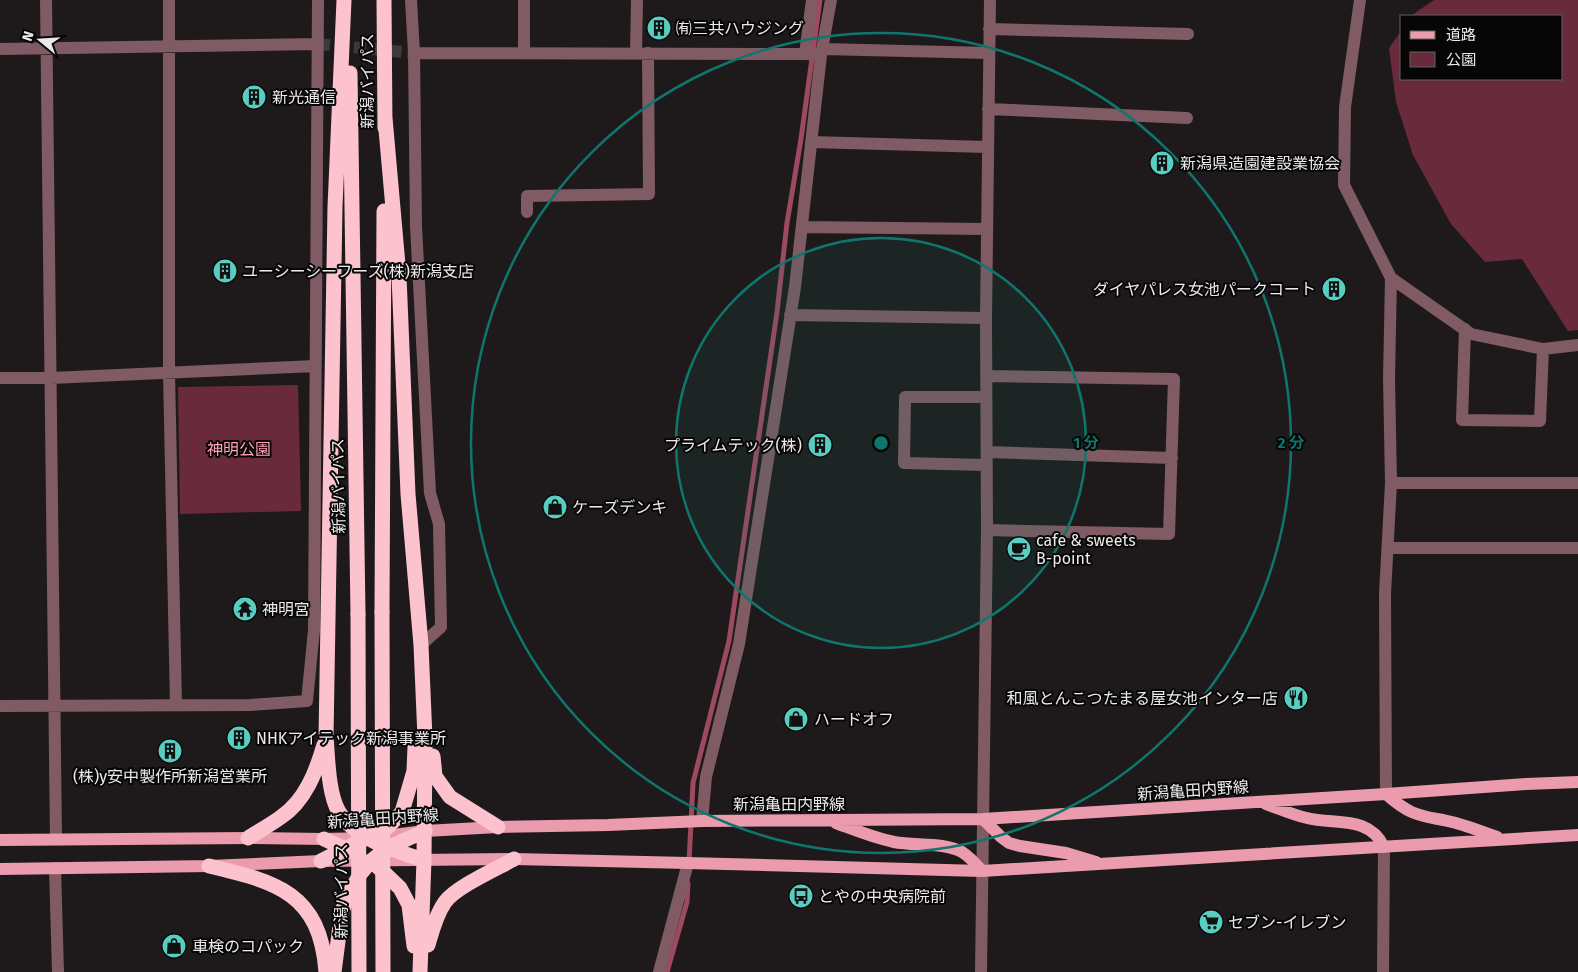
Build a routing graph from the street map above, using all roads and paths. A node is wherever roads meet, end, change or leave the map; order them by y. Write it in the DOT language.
graph roads {
  1 [pos="46,0"];
  2 [pos="169,0"];
  3 [pos="318,0"];
  4 [pos="344,0"];
  5 [pos="349,0"];
  6 [pos="384,0"];
  7 [pos="411,0"];
  8 [pos="524,0"];
  9 [pos="637,0"];
  10 [pos="812,0"];
  11 [pos="830,0"];
  12 [pos="990,0"];
  13 [pos="1360,0"];
  14 [pos="989,29"];
  15 [pos="1188,34"];
  16 [pos="318,44"];
  17 [pos="169,46"];
  18 [pos="46,48"];
  19 [pos="0,49"];
  20 [pos="822,52"];
  21 [pos="414,53"];
  22 [pos="524,53"];
  23 [pos="642,53"];
  24 [pos="989,53"];
  25 [pos="805,54"];
  26 [pos="988,109"];
  27 [pos="385,118"];
  28 [pos="1187,118"];
  29 [pos="811,142"];
  30 [pos="987,147"];
  31 [pos="527,212"];
  32 [pos="802,227"];
  33 [pos="986,229"];
  34 [pos="1392,278"];
  35 [pos="790,315"];
  36 [pos="986,318"];
  37 [pos="1465,329"];
  38 [pos="1578,345"];
  39 [pos="1543,349"];
  40 [pos="315,366"];
  41 [pos="169,373"];
  42 [pos="986,376"];
  43 [pos="0,378"];
  44 [pos="51,378"];
  45 [pos="986,397"];
  46 [pos="987,452"];
  47 [pos="1172,458"];
  48 [pos="986,465"];
  49 [pos="1391,483"];
  50 [pos="1578,483"];
  51 [pos="987,530"];
  52 [pos="1388,548"];
  53 [pos="1578,548"];
  54 [pos="421,645"];
  55 [pos="176,705"];
  56 [pos="0,706"];
  57 [pos="55,706"];
  58 [pos="326,737"];
  59 [pos="1578,782"];
  60 [pos="1386,794"];
  61 [pos="1259,802"];
  62 [pos="983,819"];
  63 [pos="826,820"];
  64 [pos="702,821"];
  65 [pos="498,827"];
  66 [pos="425,831"];
  67 [pos="1578,834"];
  68 [pos="248,838"];
  69 [pos="369,838"];
  70 [pos="1501,838"];
  71 [pos="56,839"];
  72 [pos="324,839"];
  73 [pos="0,840"];
  74 [pos="1384,847"];
  75 [pos="388,848"];
  76 [pos="346,849"];
  77 [pos="424,860"];
  78 [pos="514,860"];
  79 [pos="321,861"];
  80 [pos="371,861"];
  81 [pos="688,863"];
  82 [pos="1105,864"];
  83 [pos="209,866"];
  84 [pos="56,868"];
  85 [pos="0,869"];
  86 [pos="982,871"];
  87 [pos="58,972"];
  88 [pos="326,972"];
  89 [pos="334,972"];
  90 [pos="359,972"];
  91 [pos="383,972"];
  92 [pos="420,972"];
  93 [pos="659,972"];
  94 [pos="981,972"];
  95 [pos="1383,972"];
  1 -- 18 [label="street"];
  2 -- 17 [label="street"];
  3 -- 16 [label="street"];
  4 -- 58 [label="highway"];
  5 -- 90 [label="highway, 新潟バイパス, bridge"];
  6 -- 27 [label="highway, 新潟バイパス"];
  7 -- 21 [label="street"];
  8 -- 22 [label="street"];
  9 -- 23 [label="street"];
  10 -- 25 [label="street"];
  11 -- 20 [label="street"];
  12 -- 14 [label="street"];
  13 -- 34 [label="street"];
  14 -- 15 [label="street"];
  14 -- 24 [label="street"];
  16 -- 17 [label="street"];
  16 -- 40 [label="street"];
  17 -- 18 [label="street"];
  17 -- 41 [label="street"];
  18 -- 19 [label="street"];
  18 -- 44 [label="street"];
  20 -- 24 [label="street"];
  20 -- 25 [label="street"];
  20 -- 29 [label="street"];
  21 -- 22 [label="street"];
  21 -- 54 [label="street"];
  22 -- 23 [label="street"];
  23 -- 25 [label="street"];
  23 -- 31 [label="street"];
  24 -- 26 [label="street"];
  26 -- 28 [label="street"];
  26 -- 30 [label="street"];
  27 -- 54 [label="highway"];
  27 -- 91 [label="highway, 新潟バイパス, bridge"];
  29 -- 30 [label="street"];
  29 -- 32 [label="street"];
  30 -- 33 [label="street"];
  32 -- 33 [label="street"];
  32 -- 35 [label="street"];
  33 -- 36 [label="street"];
  34 -- 37 [label="street"];
  34 -- 49 [label="street"];
  35 -- 36 [label="street"];
  35 -- 64 [label="street"];
  36 -- 42 [label="street"];
  37 -- 39 [label="street"];
  37 -- 39 [label="street"];
  38 -- 39 [label="street"];
  40 -- 41 [label="street"];
  40 -- 55 [label="street"];
  41 -- 44 [label="street"];
  41 -- 55 [label="street"];
  42 -- 45 [label="street"];
  42 -- 47 [label="street"];
  43 -- 44 [label="street"];
  44 -- 57 [label="street"];
  45 -- 46 [label="street"];
  45 -- 48 [label="street"];
  46 -- 47 [label="street"];
  46 -- 48 [label="street"];
  47 -- 51 [label="street"];
  48 -- 51 [label="street"];
  49 -- 50 [label="street"];
  49 -- 52 [label="street"];
  51 -- 62 [label="street"];
  52 -- 53 [label="street"];
  52 -- 60 [label="street"];
  54 -- 65 [label="highway"];
  54 -- 66 [label="highway"];
  54 -- 69 [label="highway"];
  55 -- 57 [label="street"];
  56 -- 57 [label="street"];
  57 -- 71 [label="street"];
  58 -- 68 [label="highway"];
  58 -- 69 [label="highway"];
  59 -- 60 [label="main road, 新潟亀田内野線"];
  60 -- 61 [label="main road, 新潟亀田内野線"];
  60 -- 70 [label="main road"];
  61 -- 62 [label="main road, 新潟亀田内野線"];
  61 -- 74 [label="main road"];
  62 -- 63 [label="main road, 新潟亀田内野線"];
  62 -- 82 [label="main road"];
  62 -- 86 [label="street"];
  63 -- 64 [label="main road, 新潟亀田内野線"];
  63 -- 86 [label="main road"];
  64 -- 65 [label="main road, 新潟亀田内野線"];
  65 -- 66 [label="main road, 新潟亀田内野線"];
  66 -- 69 [label="main road, 新潟亀田内野線"];
  66 -- 75 [label="highway"];
  66 -- 77 [label="highway"];
  67 -- 70 [label="main road"];
  68 -- 71 [label="main road, 新潟亀田内野線"];
  68 -- 72 [label="main road, 新潟亀田内野線"];
  69 -- 72 [label="main road, 新潟亀田内野線"];
  69 -- 75 [label="highway"];
  69 -- 76 [label="highway"];
  70 -- 74 [label="main road"];
  71 -- 73 [label="main road, 新潟亀田内野線"];
  72 -- 76 [label="highway"];
  74 -- 82 [label="main road"];
  74 -- 95 [label="street"];
  75 -- 77 [label="highway"];
  75 -- 80 [label="highway"];
  76 -- 79 [label="highway"];
  76 -- 80 [label="highway"];
  77 -- 78 [label="main road"];
  77 -- 80 [label="main road"];
  77 -- 92 [label="highway"];
  78 -- 81 [label="main road"];
  78 -- 92 [label="highway"];
  79 -- 80 [label="main road"];
  79 -- 83 [label="main road"];
  80 -- 89 [label="highway"];
  80 -- 92 [label="highway"];
  81 -- 86 [label="main road"];
  81 -- 93 [label="street"];
  82 -- 86 [label="main road"];
  83 -- 84 [label="main road"];
  83 -- 88 [label="highway"];
  84 -- 85 [label="main road"];
  84 -- 87 [label="street"];
  86 -- 94 [label="street"];
}
